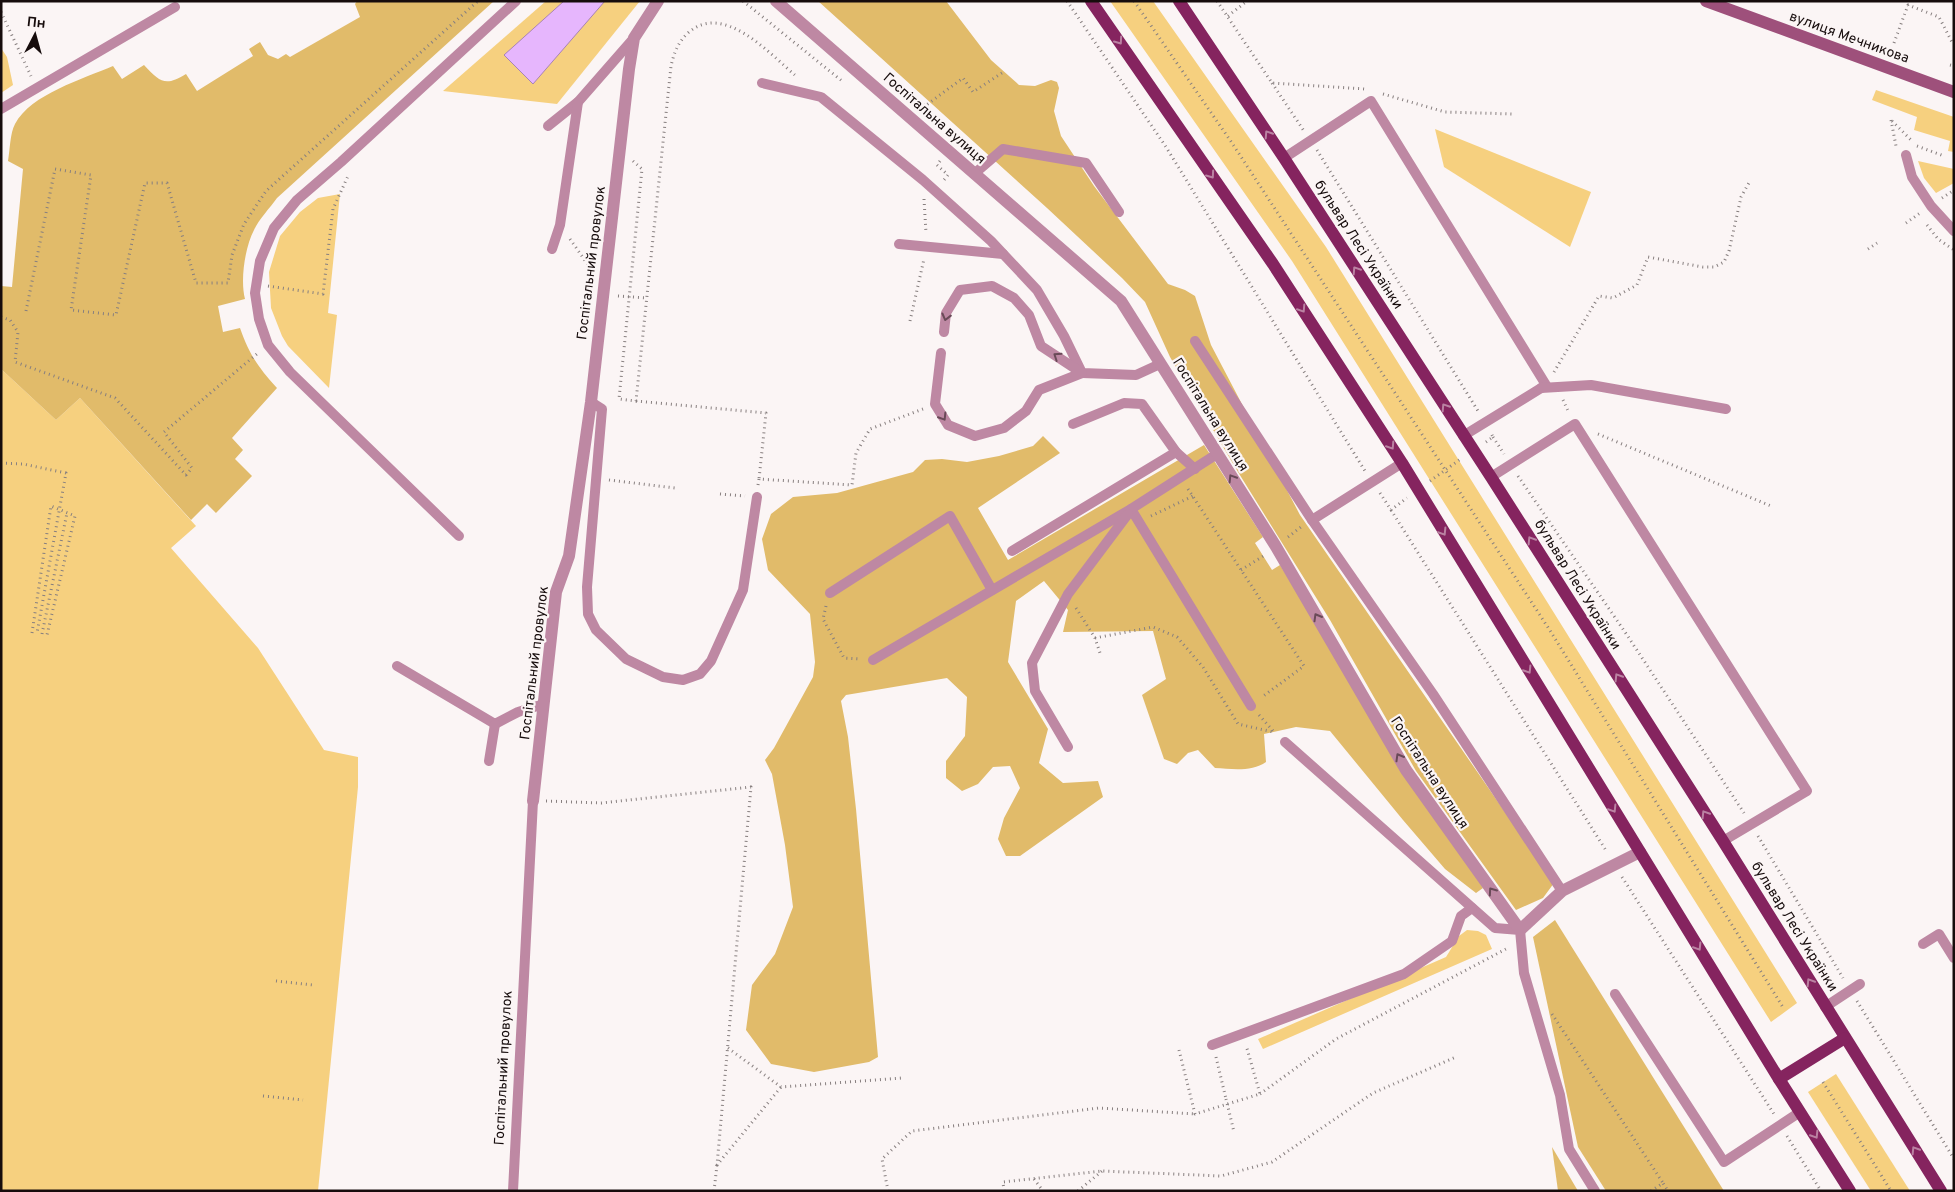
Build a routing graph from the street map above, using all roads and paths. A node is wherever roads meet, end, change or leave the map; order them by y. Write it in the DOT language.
graph roads {
  1 [pos="478,1"];
  2 [pos="516,1"];
  3 [pos="658,1"];
  4 [pos="743,1"];
  5 [pos="776,1"];
  6 [pos="1067,1"];
  7 [pos="1091,1"];
  8 [pos="1134,1"];
  9 [pos="1179,1"];
  10 [pos="1217,1"];
  11 [pos="1247,1"];
  12 [pos="1706,1"];
  13 [pos="175,7"];
  14 [pos="1,12"];
  15 [pos="1228,16"];
  16 [pos="634,38"];
  17 [pos="1894,44"];
  18 [pos="1952,44"];
  19 [pos="1005,71"];
  20 [pos="799,78"];
  21 [pos="762,83"];
  22 [pos="1272,83"];
  23 [pos="849,87"];
  24 [pos="36,88"];
  25 [pos="1954,92"];
  26 [pos="578,102"];
  27 [pos="925,106"];
  28 [pos="1,109"];
  29 [pos="1513,114"];
  30 [pos="1891,120"];
  31 [pos="548,126"];
  32 [pos="1310,140"];
  33 [pos="620,150"];
  34 [pos="933,154"];
  35 [pos="1906,155"];
  36 [pos="1944,156"];
  37 [pos="1284,158"];
  38 [pos="937,165"];
  39 [pos="948,167"];
  40 [pos="350,171"];
  41 [pos="974,174"];
  42 [pos="938,175"];
  43 [pos="1750,181"];
  44 [pos="1119,212"];
  45 [pos="560,225"];
  46 [pos="1954,231"];
  47 [pos="1877,243"];
  48 [pos="899,244"];
  49 [pos="552,249"];
  50 [pos="1868,249"];
  51 [pos="1003,254"];
  52 [pos="256,284"];
  53 [pos="604,288"];
  54 [pos="629,296"];
  55 [pos="647,298"];
  56 [pos="26,311"];
  57 [pos="1,318"];
  58 [pos="944,332"];
  59 [pos="1195,341"];
  60 [pos="941,353"];
  61 [pos="247,361"];
  62 [pos="1160,364"];
  63 [pos="1082,373"];
  64 [pos="1544,387"];
  65 [pos="636,400"];
  66 [pos="590,402"];
  67 [pos="935,404"];
  68 [pos="1726,409"];
  69 [pos="1486,422"];
  70 [pos="1073,424"];
  71 [pos="1575,424"];
  72 [pos="1463,436"];
  73 [pos="1493,438"];
  74 [pos="1176,452"];
  75 [pos="1217,454"];
  76 [pos="1463,458"];
  77 [pos="1402,462"];
  78 [pos="1,463"];
  79 [pos="1511,465"];
  80 [pos="1195,469"];
  81 [pos="1445,471"];
  82 [pos="1181,477"];
  83 [pos="1491,477"];
  84 [pos="759,479"];
  85 [pos="610,480"];
  86 [pos="785,480"];
  87 [pos="1372,481"];
  88 [pos="675,488"];
  89 [pos="1418,490"];
  90 [pos="1193,496"];
  91 [pos="757,497"];
  92 [pos="1771,506"];
  93 [pos="1131,509"];
  94 [pos="59,510"];
  95 [pos="1391,510"];
  96 [pos="67,513"];
  97 [pos="1312,520"];
  98 [pos="1139,522"];
  99 [pos="459,536"];
  100 [pos="1270,550"];
  101 [pos="1012,551"];
  102 [pos="1241,570"];
  103 [pos="992,590"];
  104 [pos="830,593"];
  105 [pos="1068,594"];
  106 [pos="32,633"];
  107 [pos="37,634"];
  108 [pos="42,634"];
  109 [pos="47,635"];
  110 [pos="1095,638"];
  111 [pos="1100,653"];
  112 [pos="873,660"];
  113 [pos="397,666"];
  114 [pos="544,704"];
  115 [pos="1251,706"];
  116 [pos="495,724"];
  117 [pos="1274,732"];
  118 [pos="1285,742"];
  119 [pos="1068,747"];
  120 [pos="489,761"];
  121 [pos="533,801"];
  122 [pos="1751,824"];
  123 [pos="1722,841"];
  124 [pos="1640,852"];
  125 [pos="1614,864"];
  126 [pos="1562,891"];
  127 [pos="1472,908"];
  128 [pos="1520,930"];
  129 [pos="1923,944"];
  130 [pos="1506,949"];
  131 [pos="1954,958"];
  132 [pos="276,981"];
  133 [pos="1860,984"];
  134 [pos="314,985"];
  135 [pos="1615,994"];
  136 [pos="1825,1007"];
  137 [pos="1784,1009"];
  138 [pos="1551,1013"];
  139 [pos="1845,1038"];
  140 [pos="1729,1041"];
  141 [pos="1212,1045"];
  142 [pos="728,1048"];
  143 [pos="1178,1050"];
  144 [pos="1249,1057"];
  145 [pos="1456,1057"];
  146 [pos="902,1078"];
  147 [pos="1780,1079"];
  148 [pos="1823,1082"];
  149 [pos="781,1087"];
  150 [pos="1260,1094"];
  151 [pos="263,1096"];
  152 [pos="303,1100"];
  153 [pos="1800,1112"];
  154 [pos="1195,1114"];
  155 [pos="1234,1132"];
  156 [pos="717,1165"];
  157 [pos="1102,1171"];
  158 [pos="1034,1179"];
  159 [pos="1663,1183"];
  160 [pos="513,1191"];
  161 [pos="714,1191"];
  162 [pos="888,1191"];
  163 [pos="1004,1191"];
  164 [pos="1044,1191"];
  165 [pos="1078,1191"];
  166 [pos="1595,1191"];
  167 [pos="1651,1191"];
  168 [pos="1668,1191"];
  169 [pos="1850,1191"];
  170 [pos="1891,1191"];
  171 [pos="1941,1191"];
  1 -- 56 [label="path"];
  2 -- 52 [label="lane"];
  3 -- 16 [label="street, Госпітальний провулок"];
  4 -- 23 [label="path"];
  5 -- 41 [label="street, Госпітальна вулиця"];
  6 -- 87 [label="path"];
  7 -- 77 [label="main road, one-way"];
  8 -- 81 [label="path"];
  37 -- 9 [label="main road, бульвар Лесі Українки, one-way"];
  10 -- 15 [label="path"];
  11 -- 15 [label="path"];
  12 -- 25 [label="street, вулиця Мечникова"];
  13 -- 24 [label="lane"];
  14 -- 24 [label="path"];
  15 -- 22 [label="path"];
  16 -- 26 [label="lane"];
  16 -- 33 [label="street, Госпітальний провулок"];
  17 -- 18 [label="path"];
  19 -- 27 [label="path"];
  20 -- 55 [label="path"];
  21 -- 51 [label="lane"];
  22 -- 29 [label="path"];
  22 -- 32 [label="path"];
  24 -- 28 [label="lane"];
  26 -- 31 [label="lane"];
  26 -- 45 [label="lane"];
  30 -- 36 [label="path"];
  32 -- 37 [label="lane"];
  32 -- 64 [label="lane"];
  32 -- 69 [label="path"];
  33 -- 53 [label="street, Госпітальний провулок"];
  33 -- 54 [label="path"];
  34 -- 39 [label="path"];
  35 -- 46 [label="lane"];
  72 -- 37 [label="main road, бульвар Лесі Українки, one-way"];
  38 -- 42 [label="path"];
  40 -- 52 [label="path"];
  41 -- 44 [label="lane"];
  41 -- 62 [label="street, Госпітальна вулиця"];
  43 -- 64 [label="path"];
  45 -- 49 [label="lane"];
  45 -- 53 [label="path"];
  47 -- 50 [label="path"];
  48 -- 51 [label="lane"];
  51 -- 63 [label="lane"];
  52 -- 99 [label="lane"];
  53 -- 66 [label="street, Госпітальний провулок"];
  54 -- 55 [label="path"];
  54 -- 65 [label="path"];
  55 -- 65 [label="path"];
  57 -- 61 [label="path"];
  63 -- 58 [label="lane, one-way"];
  59 -- 97 [label="lane"];
  60 -- 67 [label="lane"];
  62 -- 63 [label="lane"];
  62 -- 75 [label="street, Госпітальна вулиця"];
  67 -- 63 [label="lane, one-way"];
  64 -- 68 [label="lane"];
  64 -- 69 [label="lane"];
  65 -- 84 [label="path"];
  66 -- 91 [label="lane"];
  66 -- 114 [label="street, Госпітальний провулок"];
  67 -- 86 [label="path"];
  69 -- 72 [label="lane"];
  70 -- 74 [label="lane"];
  71 -- 79 [label="lane"];
  71 -- 92 [label="path"];
  71 -- 122 [label="lane"];
  72 -- 83 [label="main road, бульвар Лесі Українки"];
  73 -- 79 [label="path"];
  74 -- 80 [label="lane"];
  74 -- 101 [label="lane"];
  75 -- 80 [label="lane"];
  100 -- 75 [label="street, Госпітальна вулиця, one-way"];
  76 -- 81 [label="path"];
  77 -- 87 [label="lane"];
  77 -- 89 [label="main road"];
  78 -- 94 [label="path"];
  79 -- 83 [label="lane"];
  79 -- 122 [label="path"];
  80 -- 82 [label="lane"];
  81 -- 89 [label="path"];
  81 -- 137 [label="path"];
  82 -- 90 [label="path"];
  82 -- 93 [label="lane"];
  123 -- 83 [label="main road, бульвар Лесі Українки, one-way"];
  85 -- 88 [label="path"];
  87 -- 95 [label="path"];
  87 -- 97 [label="lane"];
  89 -- 95 [label="path"];
  89 -- 124 [label="main road, one-way"];
  90 -- 98 [label="path"];
  90 -- 102 [label="path"];
  93 -- 98 [label="lane"];
  93 -- 103 [label="lane"];
  93 -- 105 [label="lane"];
  94 -- 96 [label="path"];
  94 -- 106 [label="path"];
  94 -- 107 [label="path"];
  95 -- 125 [label="path"];
  96 -- 108 [label="path"];
  96 -- 109 [label="path"];
  97 -- 100 [label="path"];
  97 -- 126 [label="lane"];
  98 -- 115 [label="lane"];
  100 -- 102 [label="path"];
  128 -- 100 [label="street, Госпітальна вулиця, one-way"];
  102 -- 115 [label="path"];
  103 -- 104 [label="lane"];
  103 -- 112 [label="lane"];
  104 -- 112 [label="path"];
  105 -- 110 [label="path"];
  105 -- 119 [label="lane"];
  110 -- 111 [label="path"];
  110 -- 117 [label="path"];
  113 -- 116 [label="lane"];
  114 -- 116 [label="lane"];
  114 -- 121 [label="street, Госпітальний провулок"];
  116 -- 120 [label="lane"];
  118 -- 127 [label="lane"];
  121 -- 142 [label="path"];
  121 -- 160 [label="lane, Госпітальний провулок"];
  122 -- 123 [label="lane"];
  136 -- 123 [label="main road, бульвар Лесі Українки, one-way"];
  124 -- 125 [label="street"];
  124 -- 147 [label="main road, one-way"];
  125 -- 126 [label="street"];
  125 -- 140 [label="path"];
  126 -- 128 [label="street"];
  127 -- 128 [label="lane"];
  127 -- 141 [label="lane"];
  128 -- 166 [label="lane"];
  129 -- 131 [label="lane"];
  130 -- 150 [label="path"];
  132 -- 134 [label="path"];
  133 -- 136 [label="lane"];
  135 -- 153 [label="lane"];
  136 -- 139 [label="main road, бульвар Лесі Українки"];
  138 -- 159 [label="path"];
  139 -- 147 [label="main road"];
  171 -- 139 [label="main road, бульвар Лесі Українки, one-way"];
  141 -- 155 [label="path, bridge"];
  142 -- 149 [label="path"];
  142 -- 156 [label="path"];
  143 -- 154 [label="path"];
  144 -- 150 [label="path"];
  145 -- 157 [label="path"];
  146 -- 149 [label="path"];
  147 -- 153 [label="main road"];
  148 -- 170 [label="path"];
  149 -- 156 [label="path"];
  150 -- 154 [label="path"];
  151 -- 152 [label="path"];
  153 -- 169 [label="main road, one-way"];
  154 -- 162 [label="path"];
  156 -- 161 [label="path"];
  157 -- 158 [label="path"];
  157 -- 165 [label="path"];
  158 -- 163 [label="path"];
  158 -- 164 [label="path"];
  159 -- 167 [label="path"];
  159 -- 168 [label="path"];
}
